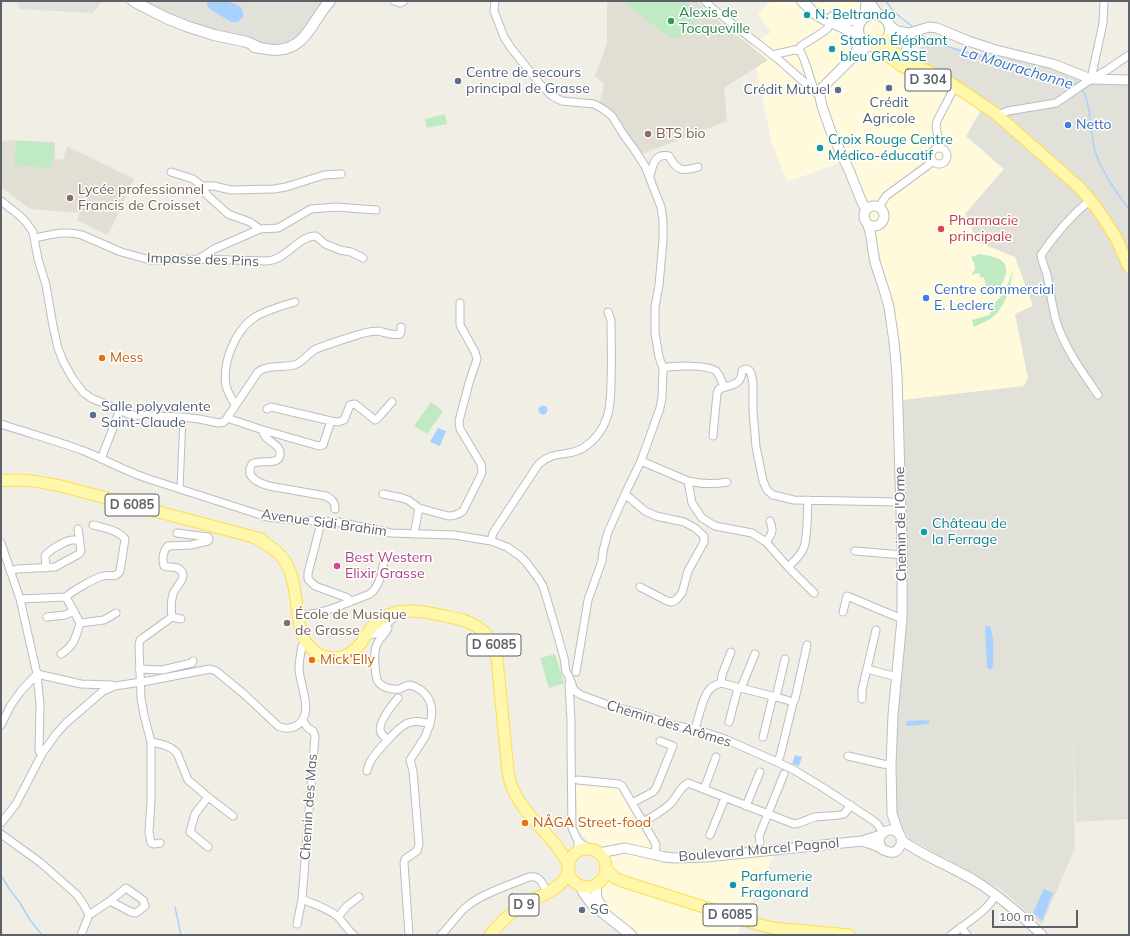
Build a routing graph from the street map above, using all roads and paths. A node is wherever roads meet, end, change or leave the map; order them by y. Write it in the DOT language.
graph roads {
  1 [pos="133,1"];
  2 [pos="330,1"];
  3 [pos="394,1"];
  4 [pos="404,1"];
  5 [pos="495,1"];
  6 [pos="704,1"];
  7 [pos="803,1"];
  8 [pos="866,1"];
  9 [pos="869,1"];
  10 [pos="1104,1"];
  11 [pos="878,14"];
  12 [pos="863,18"];
  13 [pos="830,22"];
  14 [pos="890,26"];
  15 [pos="859,36"];
  16 [pos="912,36"];
  17 [pos="887,39"];
  18 [pos="873,46"];
  19 [pos="799,49"];
  20 [pos="1129,54"];
  21 [pos="772,55"];
  22 [pos="853,57"];
  23 [pos="909,61"];
  24 [pos="924,70"];
  25 [pos="1091,79"];
  26 [pos="1129,80"];
  27 [pos="809,83"];
  28 [pos="827,83"];
  29 [pos="952,92"];
  30 [pos="818,94"];
  31 [pos="985,106"];
  32 [pos="998,115"];
  33 [pos="940,148"];
  34 [pos="932,161"];
  35 [pos="698,167"];
  36 [pos="172,172"];
  37 [pos="341,174"];
  38 [pos="650,176"];
  39 [pos="202,186"];
  40 [pos="1090,200"];
  41 [pos="1,201"];
  42 [pos="879,207"];
  43 [pos="376,210"];
  44 [pos="866,210"];
  45 [pos="872,226"];
  46 [pos="260,229"];
  47 [pos="34,238"];
  48 [pos="363,258"];
  49 [pos="199,259"];
  50 [pos="1129,267"];
  51 [pos="295,302"];
  52 [pos="460,303"];
  53 [pos="608,312"];
  54 [pos="401,327"];
  55 [pos="663,368"];
  56 [pos="724,387"];
  57 [pos="1098,395"];
  58 [pos="392,402"];
  59 [pos="235,405"];
  60 [pos="267,409"];
  61 [pos="120,410"];
  62 [pos="183,417"];
  63 [pos="227,418"];
  64 [pos="331,421"];
  65 [pos="1,424"];
  66 [pos="263,430"];
  67 [pos="712,436"];
  68 [pos="101,459"];
  69 [pos="641,461"];
  70 [pos="1,481"];
  71 [pos="688,481"];
  72 [pos="727,482"];
  73 [pos="180,489"];
  74 [pos="382,494"];
  75 [pos="625,494"];
  76 [pos="808,500"];
  77 [pos="901,502"];
  78 [pos="419,508"];
  79 [pos="335,509"];
  80 [pos="320,521"];
  81 [pos="770,521"];
  82 [pos="94,525"];
  83 [pos="78,529"];
  84 [pos="177,533"];
  85 [pos="414,534"];
  86 [pos="253,537"];
  87 [pos="79,540"];
  88 [pos="490,541"];
  89 [pos="766,542"];
  90 [pos="1,543"];
  91 [pos="855,551"];
  92 [pos="903,555"];
  93 [pos="384,562"];
  94 [pos="788,567"];
  95 [pos="46,568"];
  96 [pos="10,571"];
  97 [pos="293,584"];
  98 [pos="640,587"];
  99 [pos="814,593"];
  100 [pos="66,597"];
  101 [pos="20,599"];
  102 [pos="350,602"];
  103 [pos="74,611"];
  104 [pos="843,612"];
  105 [pos="116,613"];
  106 [pos="392,614"];
  107 [pos="304,615"];
  108 [pos="48,617"];
  109 [pos="172,617"];
  110 [pos="181,619"];
  111 [pos="902,619"];
  112 [pos="80,623"];
  113 [pos="386,624"];
  114 [pos="876,630"];
  115 [pos="366,635"];
  116 [pos="306,642"];
  117 [pos="807,645"];
  118 [pos="731,652"];
  119 [pos="61,654"];
  120 [pos="755,654"];
  121 [pos="786,659"];
  122 [pos="193,661"];
  123 [pos="139,669"];
  124 [pos="867,669"];
  125 [pos="571,672"];
  126 [pos="37,674"];
  127 [pos="897,676"];
  128 [pos="139,682"];
  129 [pos="721,683"];
  130 [pos="114,686"];
  131 [pos="740,688"];
  132 [pos="575,691"];
  133 [pos="774,696"];
  134 [pos="398,698"];
  135 [pos="862,699"];
  136 [pos="793,703"];
  137 [pos="571,720"];
  138 [pos="303,721"];
  139 [pos="729,722"];
  140 [pos="430,724"];
  141 [pos="1,725"];
  142 [pos="695,729"];
  143 [pos="762,737"];
  144 [pos="388,740"];
  145 [pos="660,741"];
  146 [pos="151,742"];
  147 [pos="42,754"];
  148 [pos="848,756"];
  149 [pos="716,757"];
  150 [pos="777,762"];
  151 [pos="891,765"];
  152 [pos="368,771"];
  153 [pos="760,772"];
  154 [pos="784,774"];
  155 [pos="578,780"];
  156 [pos="704,789"];
  157 [pos="208,798"];
  158 [pos="725,798"];
  159 [pos="632,802"];
  160 [pos="851,805"];
  161 [pos="746,806"];
  162 [pos="768,814"];
  163 [pos="892,814"];
  164 [pos="233,816"];
  165 [pos="643,822"];
  166 [pos="1,823"];
  167 [pos="883,833"];
  168 [pos="1,834"];
  169 [pos="710,835"];
  170 [pos="900,837"];
  171 [pos="862,841"];
  172 [pos="760,842"];
  173 [pos="160,844"];
  174 [pos="208,847"];
  175 [pos="558,849"];
  176 [pos="580,849"];
  177 [pos="883,850"];
  178 [pos="893,852"];
  179 [pos="918,852"];
  180 [pos="655,855"];
  181 [pos="605,859"];
  182 [pos="569,867"];
  183 [pos="615,878"];
  184 [pos="563,881"];
  185 [pos="598,882"];
  186 [pos="577,883"];
  187 [pos="547,892"];
  188 [pos="996,895"];
  189 [pos="359,897"];
  190 [pos="302,899"];
  191 [pos="110,900"];
  192 [pos="89,915"];
  193 [pos="338,917"];
  194 [pos="614,921"];
  195 [pos="297,924"];
  196 [pos="961,927"];
  197 [pos="80,935"];
  198 [pos="354,935"];
  199 [pos="409,935"];
  200 [pos="441,935"];
  201 [pos="490,935"];
  202 [pos="631,935"];
  203 [pos="849,935"];
  204 [pos="950,935"];
  205 [pos="967,935"];
  206 [pos="1042,935"];
  1 -- 2 [label="main road"];
  3 -- 4 [label="street"];
  5 -- 38 [label="street"];
  6 -- 21 [label="street"];
  7 -- 12 [label="main road"];
  7 -- 13 [label="main road"];
  8 -- 12 [label="street"];
  9 -- 11 [label="street"];
  10 -- 25 [label="street"];
  11 -- 12 [label="main road"];
  11 -- 14 [label="main road"];
  12 -- 15 [label="main road"];
  13 -- 15 [label="main road"];
  13 -- 19 [label="street"];
  14 -- 16 [label="street"];
  14 -- 17 [label="main road"];
  15 -- 18 [label="main road"];
  15 -- 22 [label="street"];
  16 -- 17 [label="street"];
  16 -- 23 [label="street"];
  16 -- 25 [label="street"];
  17 -- 18 [label="main road"];
  17 -- 23 [label="main road, D 304"];
  18 -- 22 [label="street"];
  18 -- 29 [label="main road, D 304"];
  19 -- 21 [label="street"];
  19 -- 27 [label="street"];
  20 -- 25 [label="street"];
  21 -- 27 [label="street"];
  22 -- 28 [label="street"];
  23 -- 24 [label="main road, D 304"];
  24 -- 29 [label="street"];
  24 -- 31 [label="main road, D 304"];
  25 -- 26 [label="street"];
  25 -- 32 [label="street"];
  27 -- 28 [label="street"];
  27 -- 30 [label="street"];
  28 -- 30 [label="street"];
  29 -- 31 [label="main road, D 304"];
  29 -- 33 [label="street"];
  30 -- 44 [label="street"];
  31 -- 32 [label="main road, D 304"];
  32 -- 40 [label="main road, D 304"];
  33 -- 34 [label="street"];
  33 -- 34 [label="street"];
  34 -- 42 [label="street"];
  35 -- 38 [label="street"];
  36 -- 39 [label="street"];
  37 -- 39 [label="street"];
  38 -- 55 [label="street"];
  39 -- 46 [label="street"];
  40 -- 50 [label="main road, D 304"];
  40 -- 57 [label="street"];
  41 -- 47 [label="street"];
  42 -- 44 [label="street"];
  42 -- 45 [label="street"];
  43 -- 46 [label="street"];
  44 -- 45 [label="street"];
  45 -- 77 [label="street, Chemin de l'Orme"];
  46 -- 49 [label="street"];
  47 -- 49 [label="street, Impasse des Pins"];
  47 -- 61 [label="street"];
  48 -- 49 [label="street, Impasse des Pins"];
  51 -- 59 [label="street"];
  52 -- 78 [label="street"];
  53 -- 88 [label="street"];
  54 -- 59 [label="street"];
  55 -- 56 [label="street"];
  55 -- 69 [label="street"];
  56 -- 67 [label="street"];
  56 -- 76 [label="street"];
  58 -- 64 [label="street"];
  59 -- 63 [label="street"];
  60 -- 64 [label="street"];
  61 -- 62 [label="street"];
  61 -- 68 [label="street"];
  62 -- 63 [label="street"];
  62 -- 73 [label="street"];
  63 -- 66 [label="street"];
  64 -- 66 [label="street"];
  65 -- 68 [label="street, Avenue Sidi Brahim"];
  66 -- 79 [label="street"];
  68 -- 73 [label="street, Avenue Sidi Brahim"];
  69 -- 71 [label="street"];
  69 -- 75 [label="street"];
  70 -- 86 [label="main road, D 6085"];
  71 -- 72 [label="street"];
  71 -- 89 [label="street"];
  73 -- 80 [label="street, Avenue Sidi Brahim"];
  74 -- 78 [label="street"];
  75 -- 98 [label="street"];
  75 -- 125 [label="street"];
  76 -- 77 [label="street"];
  76 -- 94 [label="street"];
  77 -- 92 [label="street, Chemin de l'Orme"];
  78 -- 85 [label="street"];
  80 -- 85 [label="street, Avenue Sidi Brahim"];
  80 -- 102 [label="street"];
  81 -- 89 [label="street"];
  82 -- 100 [label="street"];
  83 -- 87 [label="street"];
  84 -- 109 [label="street"];
  85 -- 88 [label="street, Avenue Sidi Brahim"];
  86 -- 97 [label="main road, D 6085"];
  86 -- 107 [label="main road, D 6085"];
  87 -- 95 [label="street"];
  87 -- 95 [label="street"];
  88 -- 125 [label="street, Avenue Sidi Brahim"];
  89 -- 94 [label="street"];
  90 -- 96 [label="street"];
  91 -- 92 [label="street"];
  92 -- 111 [label="street, Chemin de l'Orme"];
  93 -- 102 [label="street"];
  94 -- 99 [label="street"];
  95 -- 96 [label="street"];
  96 -- 101 [label="street"];
  97 -- 107 [label="main road"];
  97 -- 116 [label="main road, D 6085"];
  100 -- 101 [label="street"];
  100 -- 103 [label="street"];
  101 -- 126 [label="street"];
  102 -- 107 [label="street"];
  103 -- 108 [label="street"];
  103 -- 112 [label="street"];
  104 -- 111 [label="street"];
  105 -- 112 [label="street"];
  106 -- 113 [label="street"];
  106 -- 115 [label="main road, D 6085"];
  106 -- 175 [label="main road, D 6085"];
  107 -- 116 [label="main road, D 6085"];
  109 -- 110 [label="street"];
  109 -- 123 [label="street"];
  111 -- 127 [label="street, Chemin de l'Orme"];
  112 -- 119 [label="street"];
  113 -- 115 [label="street"];
  113 -- 140 [label="street"];
  114 -- 124 [label="street"];
  115 -- 116 [label="main road, D 6085"];
  116 -- 138 [label="street"];
  117 -- 136 [label="street"];
  118 -- 129 [label="street"];
  120 -- 131 [label="street"];
  121 -- 133 [label="street"];
  122 -- 123 [label="street"];
  123 -- 128 [label="street"];
  124 -- 127 [label="street"];
  124 -- 135 [label="street"];
  125 -- 132 [label="street"];
  125 -- 137 [label="street"];
  126 -- 130 [label="street"];
  126 -- 141 [label="street"];
  126 -- 147 [label="street"];
  127 -- 151 [label="street, Chemin de l'Orme"];
  128 -- 130 [label="street"];
  128 -- 138 [label="street"];
  128 -- 146 [label="street"];
  129 -- 131 [label="street"];
  129 -- 142 [label="street"];
  130 -- 147 [label="street"];
  131 -- 133 [label="street"];
  131 -- 139 [label="street"];
  132 -- 137 [label="street"];
  132 -- 142 [label="street, Chemin des Arômes"];
  133 -- 136 [label="street"];
  133 -- 143 [label="street"];
  134 -- 144 [label="street"];
  136 -- 150 [label="street"];
  137 -- 176 [label="street"];
  138 -- 190 [label="street, Chemin des Mas"];
  140 -- 144 [label="street"];
  140 -- 199 [label="street"];
  142 -- 150 [label="street, Chemin des Arômes"];
  144 -- 152 [label="street"];
  145 -- 159 [label="street"];
  146 -- 157 [label="street"];
  146 -- 173 [label="street"];
  147 -- 166 [label="street"];
  148 -- 151 [label="street"];
  149 -- 156 [label="street"];
  150 -- 160 [label="street, Chemin des Arômes"];
  151 -- 163 [label="street, Chemin de l'Orme"];
  153 -- 161 [label="street"];
  154 -- 162 [label="street"];
  155 -- 159 [label="street"];
  156 -- 158 [label="street"];
  156 -- 165 [label="street"];
  157 -- 164 [label="street"];
  157 -- 174 [label="street"];
  158 -- 161 [label="street"];
  158 -- 169 [label="street"];
  159 -- 165 [label="street"];
  160 -- 162 [label="street"];
  160 -- 167 [label="street, Chemin des Arômes"];
  161 -- 162 [label="street"];
  162 -- 172 [label="street"];
  163 -- 167 [label="street, Chemin de l'Orme"];
  163 -- 170 [label="street, Chemin de l'Orme"];
  165 -- 180 [label="street"];
  167 -- 170 [label="street"];
  167 -- 171 [label="street, Boulevard Marcel Pagnol"];
  167 -- 177 [label="street"];
  168 -- 192 [label="street"];
  170 -- 178 [label="street"];
  170 -- 179 [label="street"];
  171 -- 177 [label="street, Boulevard Marcel Pagnol"];
  171 -- 180 [label="street, Boulevard Marcel Pagnol"];
  175 -- 176 [label="main road"];
  175 -- 182 [label="main road, D 6085"];
  176 -- 181 [label="main road"];
  176 -- 182 [label="main road"];
  177 -- 178 [label="street"];
  178 -- 179 [label="street"];
  179 -- 188 [label="street"];
  180 -- 181 [label="street, Boulevard Marcel Pagnol"];
  181 -- 183 [label="main road, D 6085"];
  181 -- 185 [label="main road"];
  182 -- 184 [label="main road, D 9"];
  182 -- 186 [label="main road"];
  183 -- 185 [label="main road, D 6085"];
  183 -- 203 [label="main road, D 6085"];
  184 -- 186 [label="main road"];
  184 -- 187 [label="main road, D 9"];
  185 -- 186 [label="main road"];
  185 -- 194 [label="main road"];
  186 -- 194 [label="main road"];
  187 -- 200 [label="street"];
  187 -- 201 [label="main road, D 9"];
  188 -- 196 [label="street"];
  188 -- 206 [label="street"];
  189 -- 193 [label="street"];
  190 -- 193 [label="street"];
  190 -- 195 [label="street, Chemin des Mas"];
  191 -- 192 [label="street"];
  192 -- 197 [label="street"];
  193 -- 198 [label="street"];
  194 -- 202 [label="main road"];
  196 -- 204 [label="street"];
  196 -- 205 [label="street"];
}
